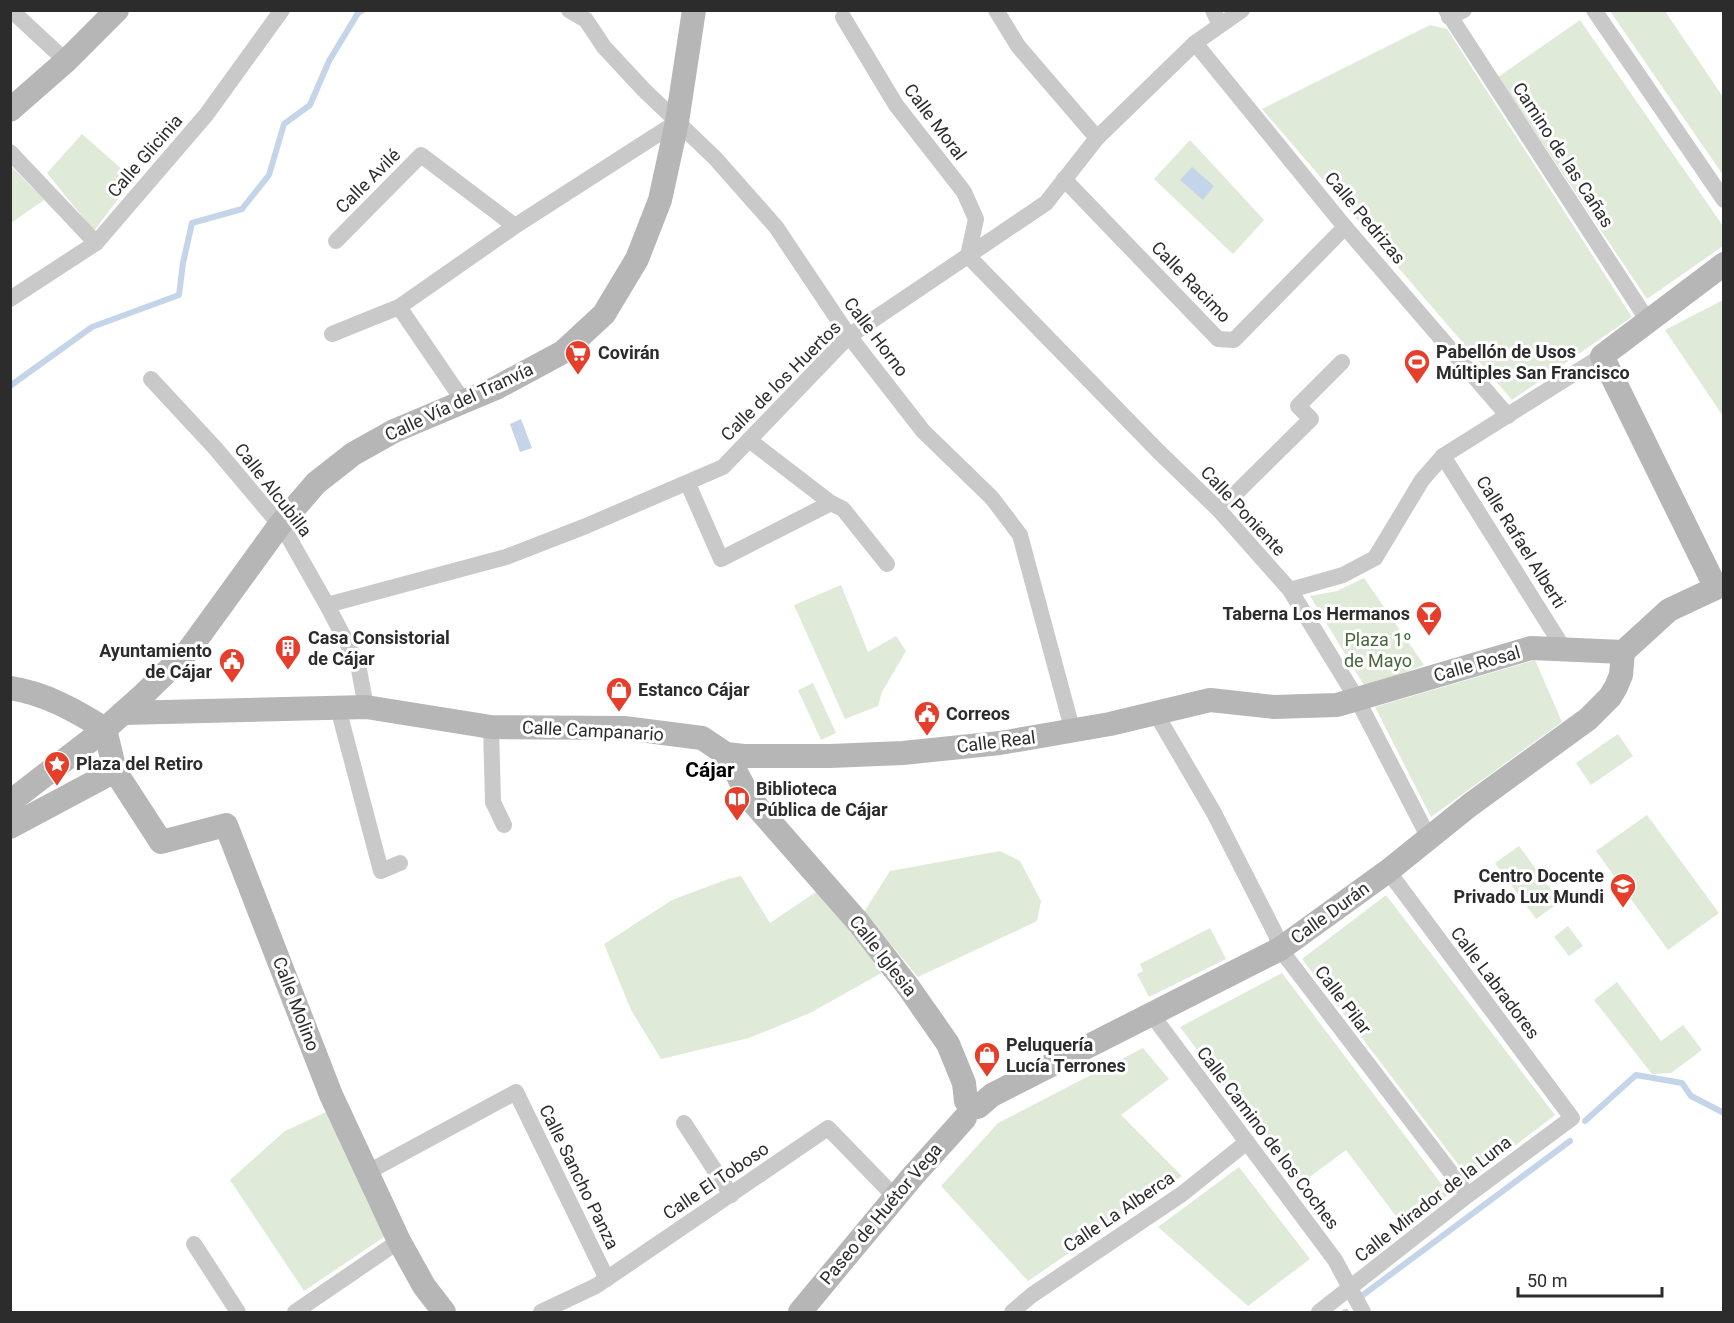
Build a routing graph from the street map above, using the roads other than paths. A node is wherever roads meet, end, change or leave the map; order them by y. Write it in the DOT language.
graph roads {
  1 [pos="11,10"];
  2 [pos="117,10"];
  3 [pos="282,10"];
  4 [pos="569,10"];
  5 [pos="694,10"];
  6 [pos="996,10"];
  7 [pos="1242,10"];
  8 [pos="1594,10"];
  9 [pos="1453,13"];
  10 [pos="843,16"];
  11 [pos="1217,18"];
  12 [pos="1196,43"];
  13 [pos="66,61"];
  14 [pos="10,110"];
  15 [pos="677,122"];
  16 [pos="1097,138"];
  17 [pos="10,152"];
  18 [pos="1064,179"];
  19 [pos="1724,200"];
  20 [pos="515,226"];
  21 [pos="1345,227"];
  22 [pos="336,241"];
  23 [pos="96,243"];
  24 [pos="968,256"];
  25 [pos="1724,264"];
  26 [pos="10,299"];
  27 [pos="399,307"];
  28 [pos="1648,321"];
  29 [pos="332,333"];
  30 [pos="849,336"];
  31 [pos="1602,356"];
  32 [pos="1342,362"];
  33 [pos="151,379"];
  34 [pos="464,402"];
  35 [pos="1508,416"];
  36 [pos="749,440"];
  37 [pos="1443,456"];
  38 [pos="688,484"];
  39 [pos="831,503"];
  40 [pos="1219,510"];
  41 [pos="279,526"];
  42 [pos="887,564"];
  43 [pos="1720,587"];
  44 [pos="1290,590"];
  45 [pos="327,605"];
  46 [pos="1564,649"];
  47 [pos="1623,652"];
  48 [pos="10,688"];
  49 [pos="1357,699"];
  50 [pos="366,707"];
  51 [pos="338,708"];
  52 [pos="1155,712"];
  53 [pos="123,713"];
  54 [pos="491,727"];
  55 [pos="105,729"];
  56 [pos="1073,732"];
  57 [pos="726,754"];
  58 [pos="115,771"];
  59 [pos="10,802"];
  60 [pos="504,825"];
  61 [pos="10,826"];
  62 [pos="1429,838"];
  63 [pos="400,863"];
  64 [pos="1388,871"];
  65 [pos="1280,949"];
  66 [pos="1152,1015"];
  67 [pos="970,1108"];
  68 [pos="1572,1118"];
  69 [pos="684,1123"];
  70 [pos="1247,1142"];
  71 [pos="368,1172"];
  72 [pos="731,1195"];
  73 [pos="1468,1195"];
  74 [pos="896,1198"];
  75 [pos="399,1241"];
  76 [pos="194,1244"];
  77 [pos="607,1279"];
  78 [pos="1350,1287"];
  79 [pos="238,1312"];
  80 [pos="295,1312"];
  81 [pos="444,1312"];
  82 [pos="541,1312"];
  83 [pos="800,1312"];
  84 [pos="1012,1312"];
  85 [pos="1319,1312"];
  86 [pos="1363,1312"];
  1 -- 13 [label="street"];
  2 -- 13 [label="street"];
  3 -- 23 [label="street, Calle Glicinia"];
  4 -- 15 [label="street, Calle Horno"];
  5 -- 15 [label="street, Calle Vía del Tranvía"];
  6 -- 16 [label="street"];
  7 -- 11 [label="street, Calle de los Huertos"];
  8 -- 19 [label="street"];
  9 -- 28 [label="street, Camino de las Cañas"];
  10 -- 24 [label="street, Calle Moral"];
  11 -- 12 [label="street, Calle de los Huertos"];
  12 -- 16 [label="street, Calle de los Huertos"];
  12 -- 21 [label="street, Calle Pedrizas"];
  13 -- 14 [label="street"];
  15 -- 20 [label="street"];
  15 -- 30 [label="street, Calle Horno"];
  15 -- 34 [label="street, Calle Vía del Tranvía"];
  16 -- 18 [label="street, Calle de los Huertos"];
  17 -- 23 [label="street"];
  18 -- 21 [label="street, Calle Racimo"];
  18 -- 24 [label="street, Calle de los Huertos"];
  20 -- 22 [label="street, Calle Avilé"];
  20 -- 27 [label="street"];
  21 -- 35 [label="street, Calle Pedrizas"];
  23 -- 26 [label="street, Calle Glicinia"];
  24 -- 30 [label="street, Calle de los Huertos"];
  24 -- 40 [label="street, Calle Poniente"];
  25 -- 28 [label="street"];
  27 -- 29 [label="street"];
  27 -- 34 [label="street"];
  28 -- 31 [label="street"];
  30 -- 36 [label="street, Calle de los Huertos"];
  30 -- 56 [label="street, Calle Horno"];
  31 -- 35 [label="street"];
  31 -- 43 [label="street"];
  32 -- 40 [label="street"];
  33 -- 41 [label="street, Calle Alcubilla"];
  34 -- 41 [label="street, Calle Vía del Tranvía"];
  35 -- 37 [label="street"];
  36 -- 38 [label="street, Calle de los Huertos"];
  36 -- 39 [label="street"];
  37 -- 44 [label="street"];
  37 -- 46 [label="street, Calle Rafael Alberti"];
  38 -- 39 [label="street"];
  38 -- 45 [label="street, Calle de los Huertos"];
  39 -- 42 [label="street"];
  40 -- 44 [label="street, Calle Poniente"];
  41 -- 45 [label="street, Calle Alcubilla"];
  41 -- 53 [label="street, Calle Vía del Tranvía"];
  43 -- 47 [label="street"];
  44 -- 49 [label="street, Calle Poniente"];
  45 -- 50 [label="street, Calle Alcubilla"];
  46 -- 47 [label="street, Calle Rosal"];
  46 -- 49 [label="street, Calle Rosal"];
  47 -- 62 [label="street, Calle Durán"];
  48 -- 55 [label="street"];
  49 -- 52 [label="street, Calle Rosal"];
  49 -- 62 [label="street, Calle Poniente"];
  50 -- 51 [label="street, Calle Campanario"];
  50 -- 54 [label="street, Calle Campanario"];
  51 -- 53 [label="street, Calle Campanario"];
  51 -- 63 [label="street"];
  52 -- 56 [label="street, Calle Real"];
  52 -- 65 [label="street, Calle Pilar"];
  53 -- 55 [label="street, Calle Vía del Tranvía"];
  54 -- 57 [label="street, Calle Campanario"];
  54 -- 60 [label="street"];
  55 -- 58 [label="street"];
  55 -- 59 [label="street"];
  56 -- 57 [label="street, Calle Real"];
  57 -- 67 [label="street, Calle Iglesia"];
  58 -- 61 [label="street"];
  58 -- 71 [label="street, Calle Molino"];
  62 -- 64 [label="street, Calle Durán"];
  64 -- 65 [label="street, Calle Durán"];
  64 -- 68 [label="street, Calle Labradores"];
  65 -- 66 [label="street, Calle Durán"];
  65 -- 73 [label="street, Calle Pilar"];
  66 -- 67 [label="street, Calle Durán"];
  66 -- 70 [label="street, Calle Camino de los Coches"];
  67 -- 74 [label="street, Paseo de Huétor Vega"];
  68 -- 73 [label="street, Calle Mirador de la Luna"];
  69 -- 72 [label="street"];
  70 -- 78 [label="street, Calle Camino de los Coches"];
  70 -- 84 [label="street, Calle La Alberca"];
  71 -- 75 [label="street, Calle Molino"];
  71 -- 77 [label="street, Calle Sancho Panza"];
  72 -- 74 [label="street, Calle El Toboso"];
  72 -- 77 [label="street, Calle El Toboso"];
  73 -- 78 [label="street, Calle Mirador de la Luna"];
  74 -- 83 [label="street, Paseo de Huétor Vega"];
  75 -- 80 [label="street"];
  75 -- 81 [label="street, Calle Molino"];
  76 -- 79 [label="street"];
  77 -- 82 [label="street, Calle El Toboso"];
  78 -- 85 [label="street, Calle Mirador de la Luna"];
  78 -- 86 [label="street, Calle Camino de los Coches"];
}
